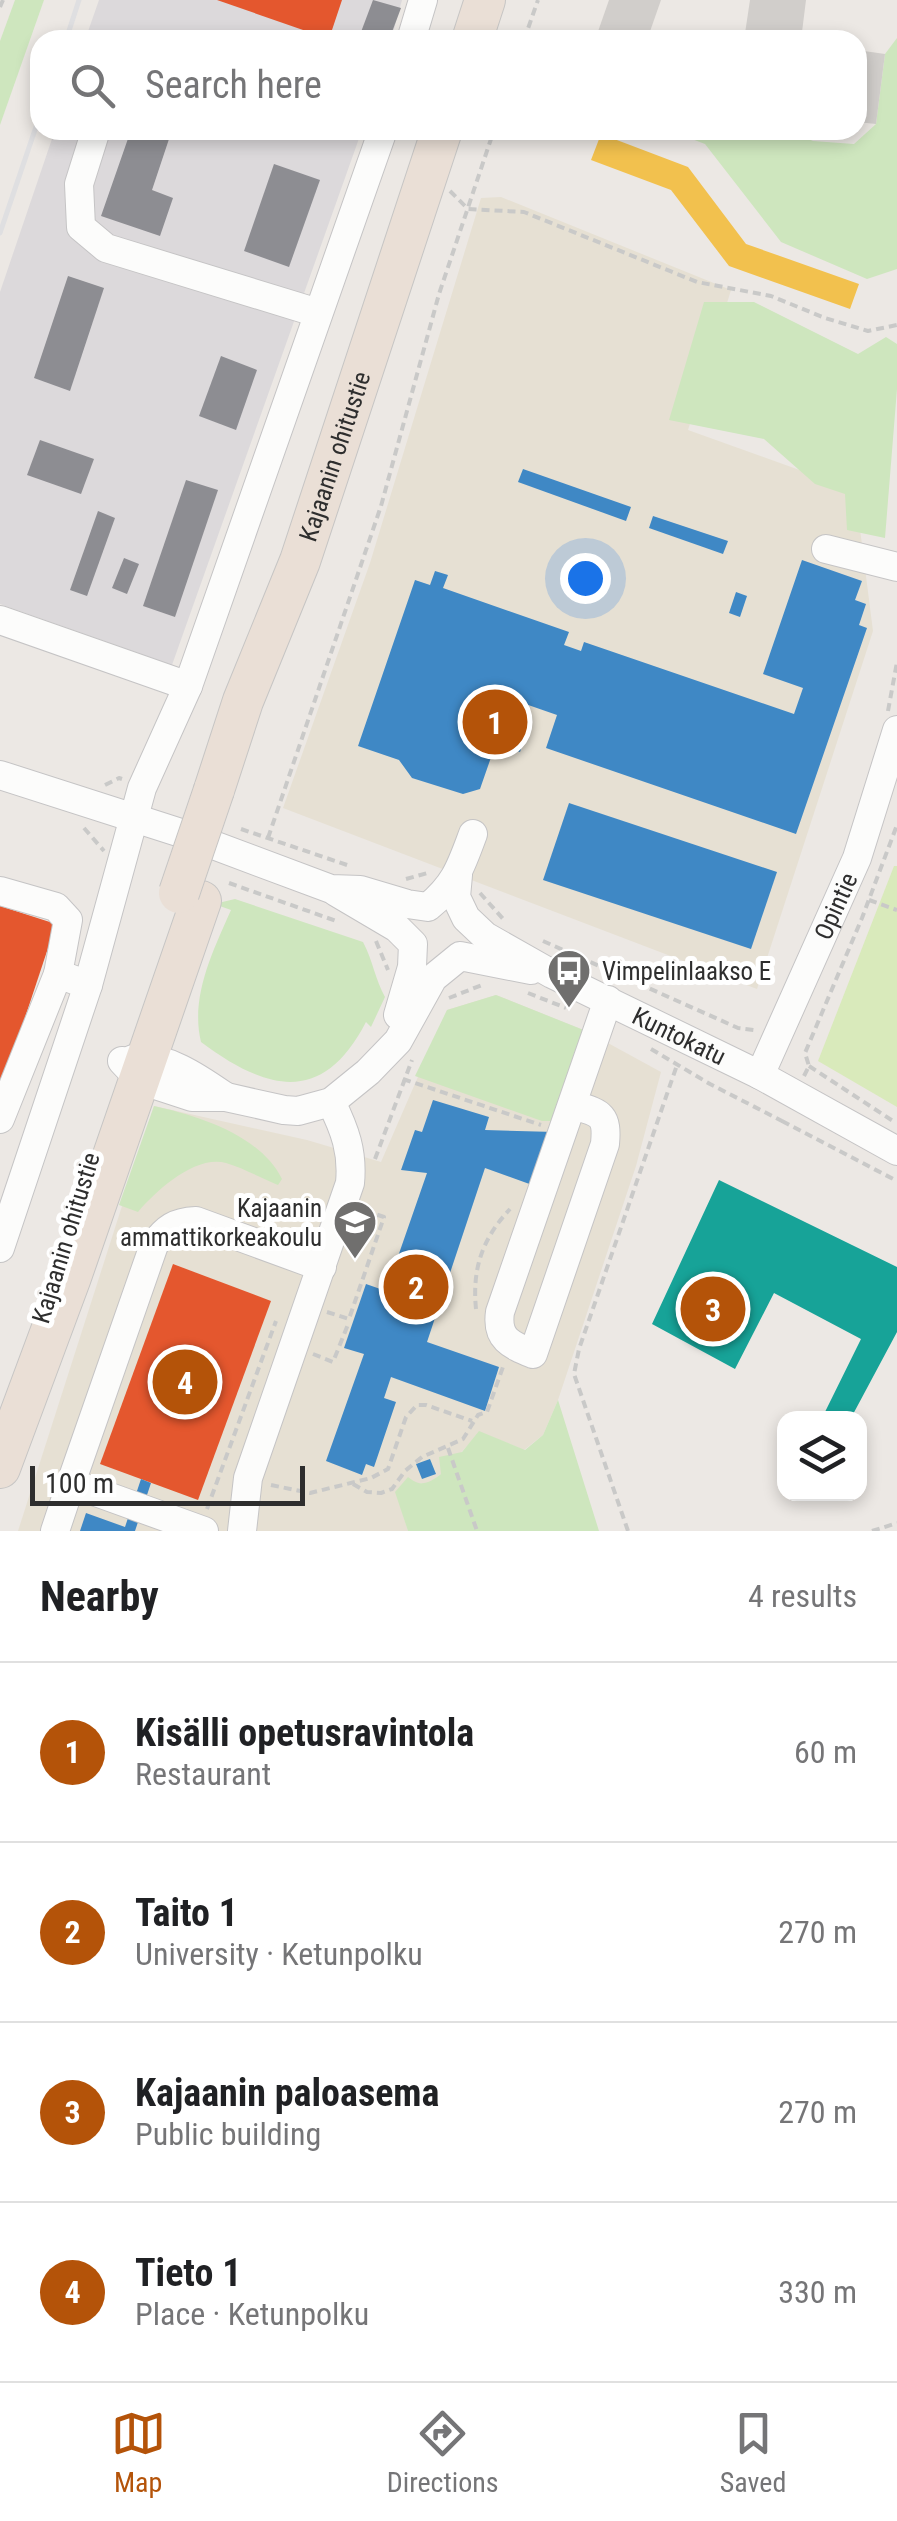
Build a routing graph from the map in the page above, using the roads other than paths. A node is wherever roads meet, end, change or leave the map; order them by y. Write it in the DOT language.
graph roads {
  1 [pos="423,0"];
  2 [pos="484,0"];
  3 [pos="414,30"];
  4 [pos="475,30"];
  5 [pos="93,140"];
  6 [pos="379,140"];
  7 [pos="439,140"];
  8 [pos="318,313"];
  9 [pos="826,549"];
  10 [pos="897,567"];
  11 [pos="0,620"];
  12 [pos="188,686"];
  13 [pos="897,730"];
  14 [pos="0,774"];
  15 [pos="132,820"];
  16 [pos="470,833"];
  17 [pos="458,875"];
  18 [pos="330,889"];
  19 [pos="0,890"];
  20 [pos="428,907"];
  21 [pos="466,918"];
  22 [pos="413,944"];
  23 [pos="460,956"];
  24 [pos="58,974"];
  25 [pos="552,974"];
  26 [pos="88,985"];
  27 [pos="414,994"];
  28 [pos="605,1012"];
  29 [pos="137,1066"];
  30 [pos="760,1075"];
  31 [pos="331,1102"];
  32 [pos="573,1104"];
  33 [pos="2,1109"];
  34 [pos="44,1120"];
  35 [pos="897,1151"];
  36 [pos="0,1248"];
  37 [pos="322,1267"];
  38 [pos="0,1468"];
  39 [pos="71,1482"];
  40 [pos="201,1530"];
  41 [pos="54,1531"];
  42 [pos="242,1531"];
  1 -- 3 [label="street"];
  2 -- 4 [label="highway"];
  5 -- 8 [label="street"];
  6 -- 8 [label="street"];
  7 -- 29 [label="highway, Kajaanin ohitustie, bridge"];
  8 -- 12 [label="street"];
  9 -- 10 [label="street"];
  11 -- 12 [label="street"];
  12 -- 15 [label="street"];
  13 -- 30 [label="street, Opintie"];
  14 -- 15 [label="street"];
  15 -- 18 [label="street"];
  15 -- 26 [label="street"];
  16 -- 17 [label="street"];
  17 -- 20 [label="street"];
  17 -- 21 [label="street"];
  18 -- 20 [label="street"];
  18 -- 22 [label="street"];
  19 -- 24 [label="street"];
  20 -- 21 [label="street"];
  20 -- 22 [label="street"];
  21 -- 23 [label="street"];
  21 -- 25 [label="street, Kuntokatu"];
  22 -- 23 [label="street"];
  22 -- 27 [label="street"];
  23 -- 25 [label="street"];
  23 -- 27 [label="street"];
  24 -- 26 [label="street"];
  24 -- 33 [label="street"];
  25 -- 28 [label="street, Kuntokatu"];
  26 -- 34 [label="street"];
  27 -- 31 [label="street"];
  28 -- 30 [label="street, Kuntokatu"];
  28 -- 32 [label="street"];
  29 -- 31 [label="street"];
  29 -- 38 [label="highway, Kajaanin ohitustie"];
  30 -- 35 [label="street, Kuntokatu"];
  31 -- 37 [label="street"];
  32 -- 32 [label="street"];
  33 -- 34 [label="street"];
  34 -- 36 [label="street"];
  37 -- 39 [label="street"];
  37 -- 42 [label="street"];
  39 -- 40 [label="street"];
  39 -- 41 [label="street"];
}
